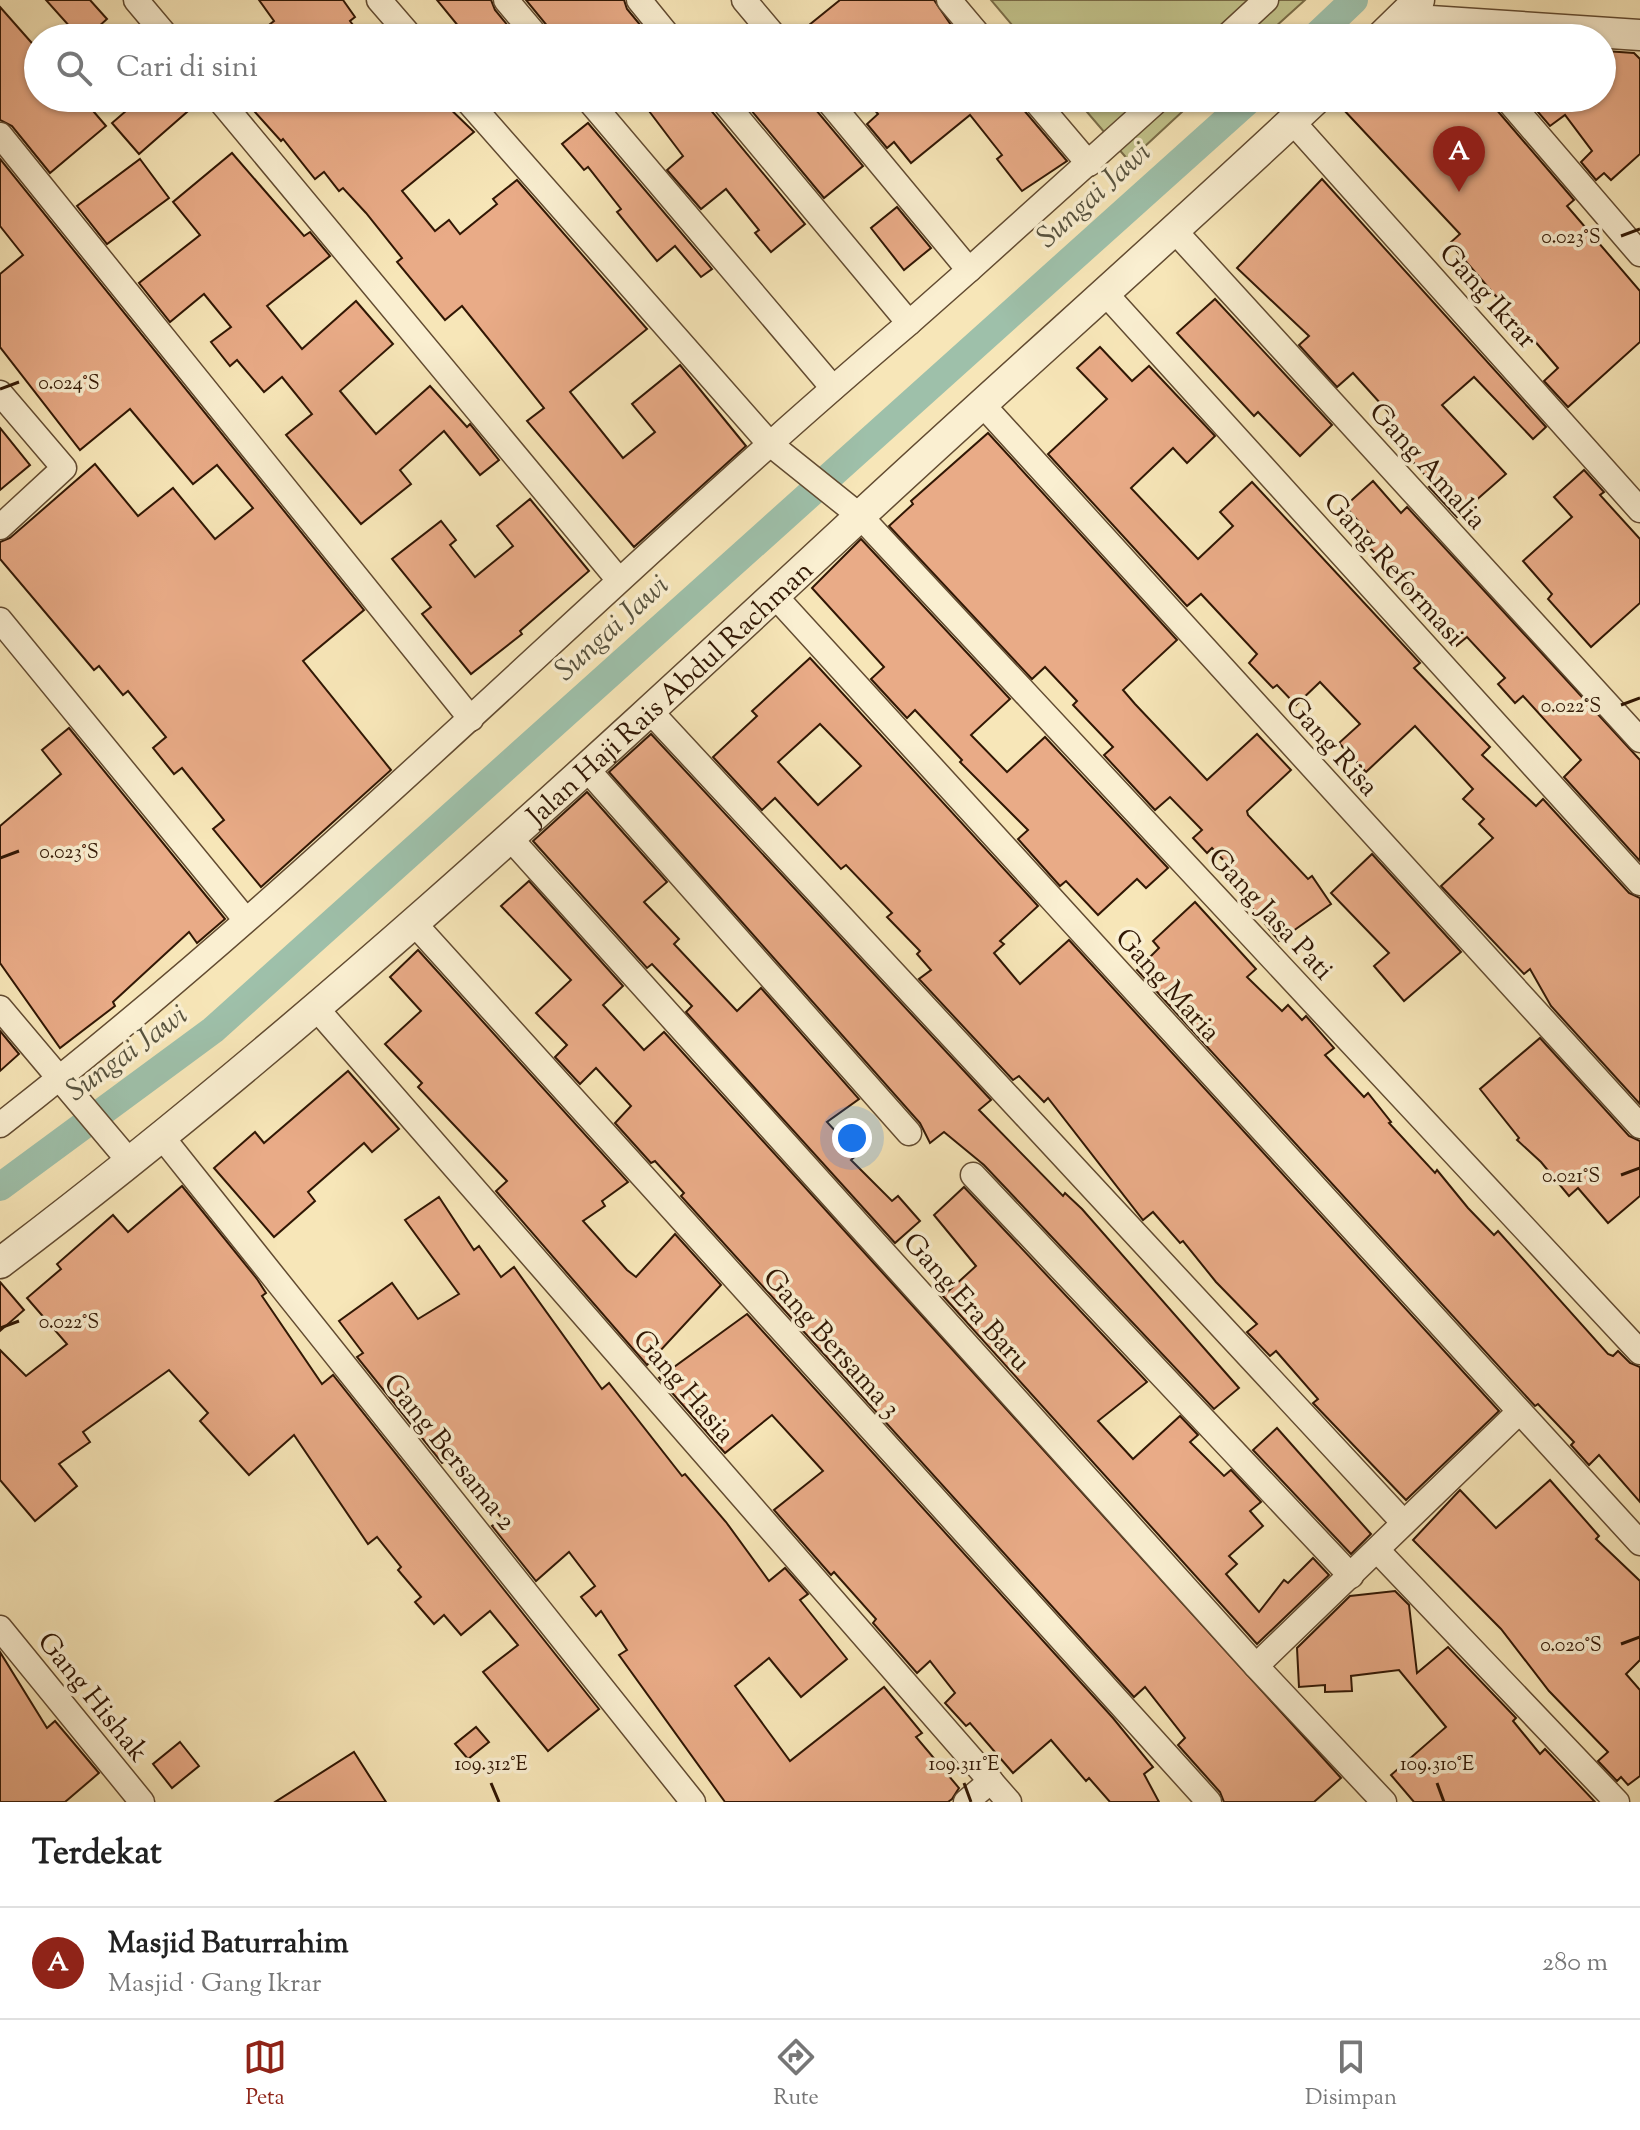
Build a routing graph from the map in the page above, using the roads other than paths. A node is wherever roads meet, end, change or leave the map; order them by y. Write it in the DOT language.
graph roads {
  1 [pos="136,0"];
  2 [pos="379,0"];
  3 [pos="506,0"];
  4 [pos="639,0"];
  5 [pos="744,0"];
  6 [pos="949,0"];
  7 [pos="1266,0"];
  8 [pos="1400,19"];
  9 [pos="156,24"];
  10 [pos="400,24"];
  11 [pos="526,24"];
  12 [pos="659,24"];
  13 [pos="764,24"];
  14 [pos="969,24"];
  15 [pos="1240,24"];
  16 [pos="1420,24"];
  17 [pos="1616,34"];
  18 [pos="1640,35"];
  19 [pos="230,112"];
  20 [pos="477,112"];
  21 [pos="599,112"];
  22 [pos="733,112"];
  23 [pos="838,112"];
  24 [pos="1045,112"];
  25 [pos="1145,112"];
  26 [pos="1302,112"];
  27 [pos="1518,112"];
  28 [pos="1292,121"];
  29 [pos="0,135"];
  30 [pos="1089,164"];
  31 [pos="1174,230"];
  32 [pos="1640,254"];
  33 [pos="969,270"];
  34 [pos="1105,293"];
  35 [pos="909,323"];
  36 [pos="833,388"];
  37 [pos="0,393"];
  38 [pos="982,404"];
  39 [pos="774,448"];
  40 [pos="848,507"];
  41 [pos="1640,510"];
  42 [pos="0,527"];
  43 [pos="618,579"];
  44 [pos="775,596"];
  45 [pos="0,620"];
  46 [pos="650,711"];
  47 [pos="471,719"];
  48 [pos="1640,740"];
  49 [pos="586,768"];
  50 [pos="509,837"];
  51 [pos="1640,883"];
  52 [pos="245,919"];
  53 [pos="413,922"];
  54 [pos="0,1008"];
  55 [pos="316,1008"];
  56 [pos="67,1088"];
  57 [pos="0,1125"];
  58 [pos="1640,1126"];
  59 [pos="909,1133"];
  60 [pos="162,1137"];
  61 [pos="122,1154"];
  62 [pos="973,1175"];
  63 [pos="0,1263"];
  64 [pos="1640,1352"];
  65 [pos="1519,1412"];
  66 [pos="1403,1522"];
  67 [pos="1640,1543"];
  68 [pos="1377,1550"];
  69 [pos="1351,1576"];
  70 [pos="0,1628"];
  71 [pos="1256,1666"];
  72 [pos="991,1781"];
  73 [pos="142,1802"];
  74 [pos="693,1802"];
  75 [pos="966,1802"];
  76 [pos="1009,1802"];
  77 [pos="1209,1802"];
  78 [pos="1384,1802"];
  79 [pos="1617,1802"];
  1 -- 9 [label="street"];
  2 -- 10 [label="street"];
  3 -- 11 [label="street"];
  4 -- 12 [label="street"];
  5 -- 13 [label="street"];
  6 -- 14 [label="street"];
  7 -- 15 [label="street"];
  8 -- 16 [label="street"];
  17 -- 18 [label="street"];
  19 -- 43 [label="street"];
  20 -- 39 [label="street, Gang Jasa Pati"];
  21 -- 36 [label="street"];
  22 -- 35 [label="street"];
  23 -- 33 [label="street"];
  24 -- 30 [label="street"];
  25 -- 30 [label="street"];
  26 -- 28 [label="street, Jalan Haji Rais Abdul Rachman"];
  27 -- 32 [label="street"];
  28 -- 31 [label="street, Jalan Haji Rais Abdul Rachman"];
  28 -- 41 [label="street, Gang Ikrar"];
  29 -- 47 [label="street"];
  30 -- 33 [label="street"];
  31 -- 34 [label="street, Jalan Haji Rais Abdul Rachman"];
  31 -- 48 [label="street, Gang Amalia"];
  33 -- 35 [label="street"];
  34 -- 38 [label="street, Jalan Haji Rais Abdul Rachman"];
  34 -- 51 [label="street, Gang Reformasi"];
  35 -- 36 [label="street"];
  36 -- 39 [label="street"];
  37 -- 42 [label="street"];
  38 -- 40 [label="street, Jalan Haji Rais Abdul Rachman"];
  38 -- 58 [label="street, Gang Risa"];
  39 -- 40 [label="street, Gang Jasa Pati"];
  39 -- 43 [label="street"];
  40 -- 44 [label="street, Jalan Haji Rais Abdul Rachman"];
  40 -- 64 [label="street, Gang Jasa Pati"];
  43 -- 47 [label="street"];
  44 -- 46 [label="street, Jalan Haji Rais Abdul Rachman"];
  44 -- 65 [label="street, Gang Maria"];
  45 -- 52 [label="street"];
  46 -- 49 [label="street, Jalan Haji Rais Abdul Rachman"];
  46 -- 66 [label="street"];
  47 -- 52 [label="street"];
  49 -- 50 [label="street, Jalan Haji Rais Abdul Rachman"];
  49 -- 59 [label="street"];
  50 -- 53 [label="street, Jalan Haji Rais Abdul Rachman"];
  50 -- 71 [label="street, Gang Era Baru"];
  52 -- 56 [label="street"];
  53 -- 55 [label="street, Jalan Haji Rais Abdul Rachman"];
  53 -- 77 [label="street, Gang Bersama 3"];
  54 -- 56 [label="street"];
  55 -- 60 [label="street, Jalan Haji Rais Abdul Rachman"];
  55 -- 72 [label="street, Gang Hasia"];
  56 -- 57 [label="street"];
  56 -- 61 [label="street"];
  60 -- 61 [label="street, Jalan Haji Rais Abdul Rachman"];
  60 -- 74 [label="street, Gang Bersama 2"];
  61 -- 63 [label="street, Jalan Haji Rais Abdul Rachman"];
  62 -- 69 [label="street"];
  65 -- 66 [label="street"];
  65 -- 67 [label="street, Gang Maria"];
  66 -- 68 [label="street"];
  68 -- 69 [label="street"];
  68 -- 79 [label="street"];
  69 -- 71 [label="street"];
  70 -- 73 [label="street, Gang Hishak"];
  71 -- 78 [label="street, Gang Era Baru"];
  72 -- 75 [label="street"];
  72 -- 76 [label="street, Gang Hasia"];
}
